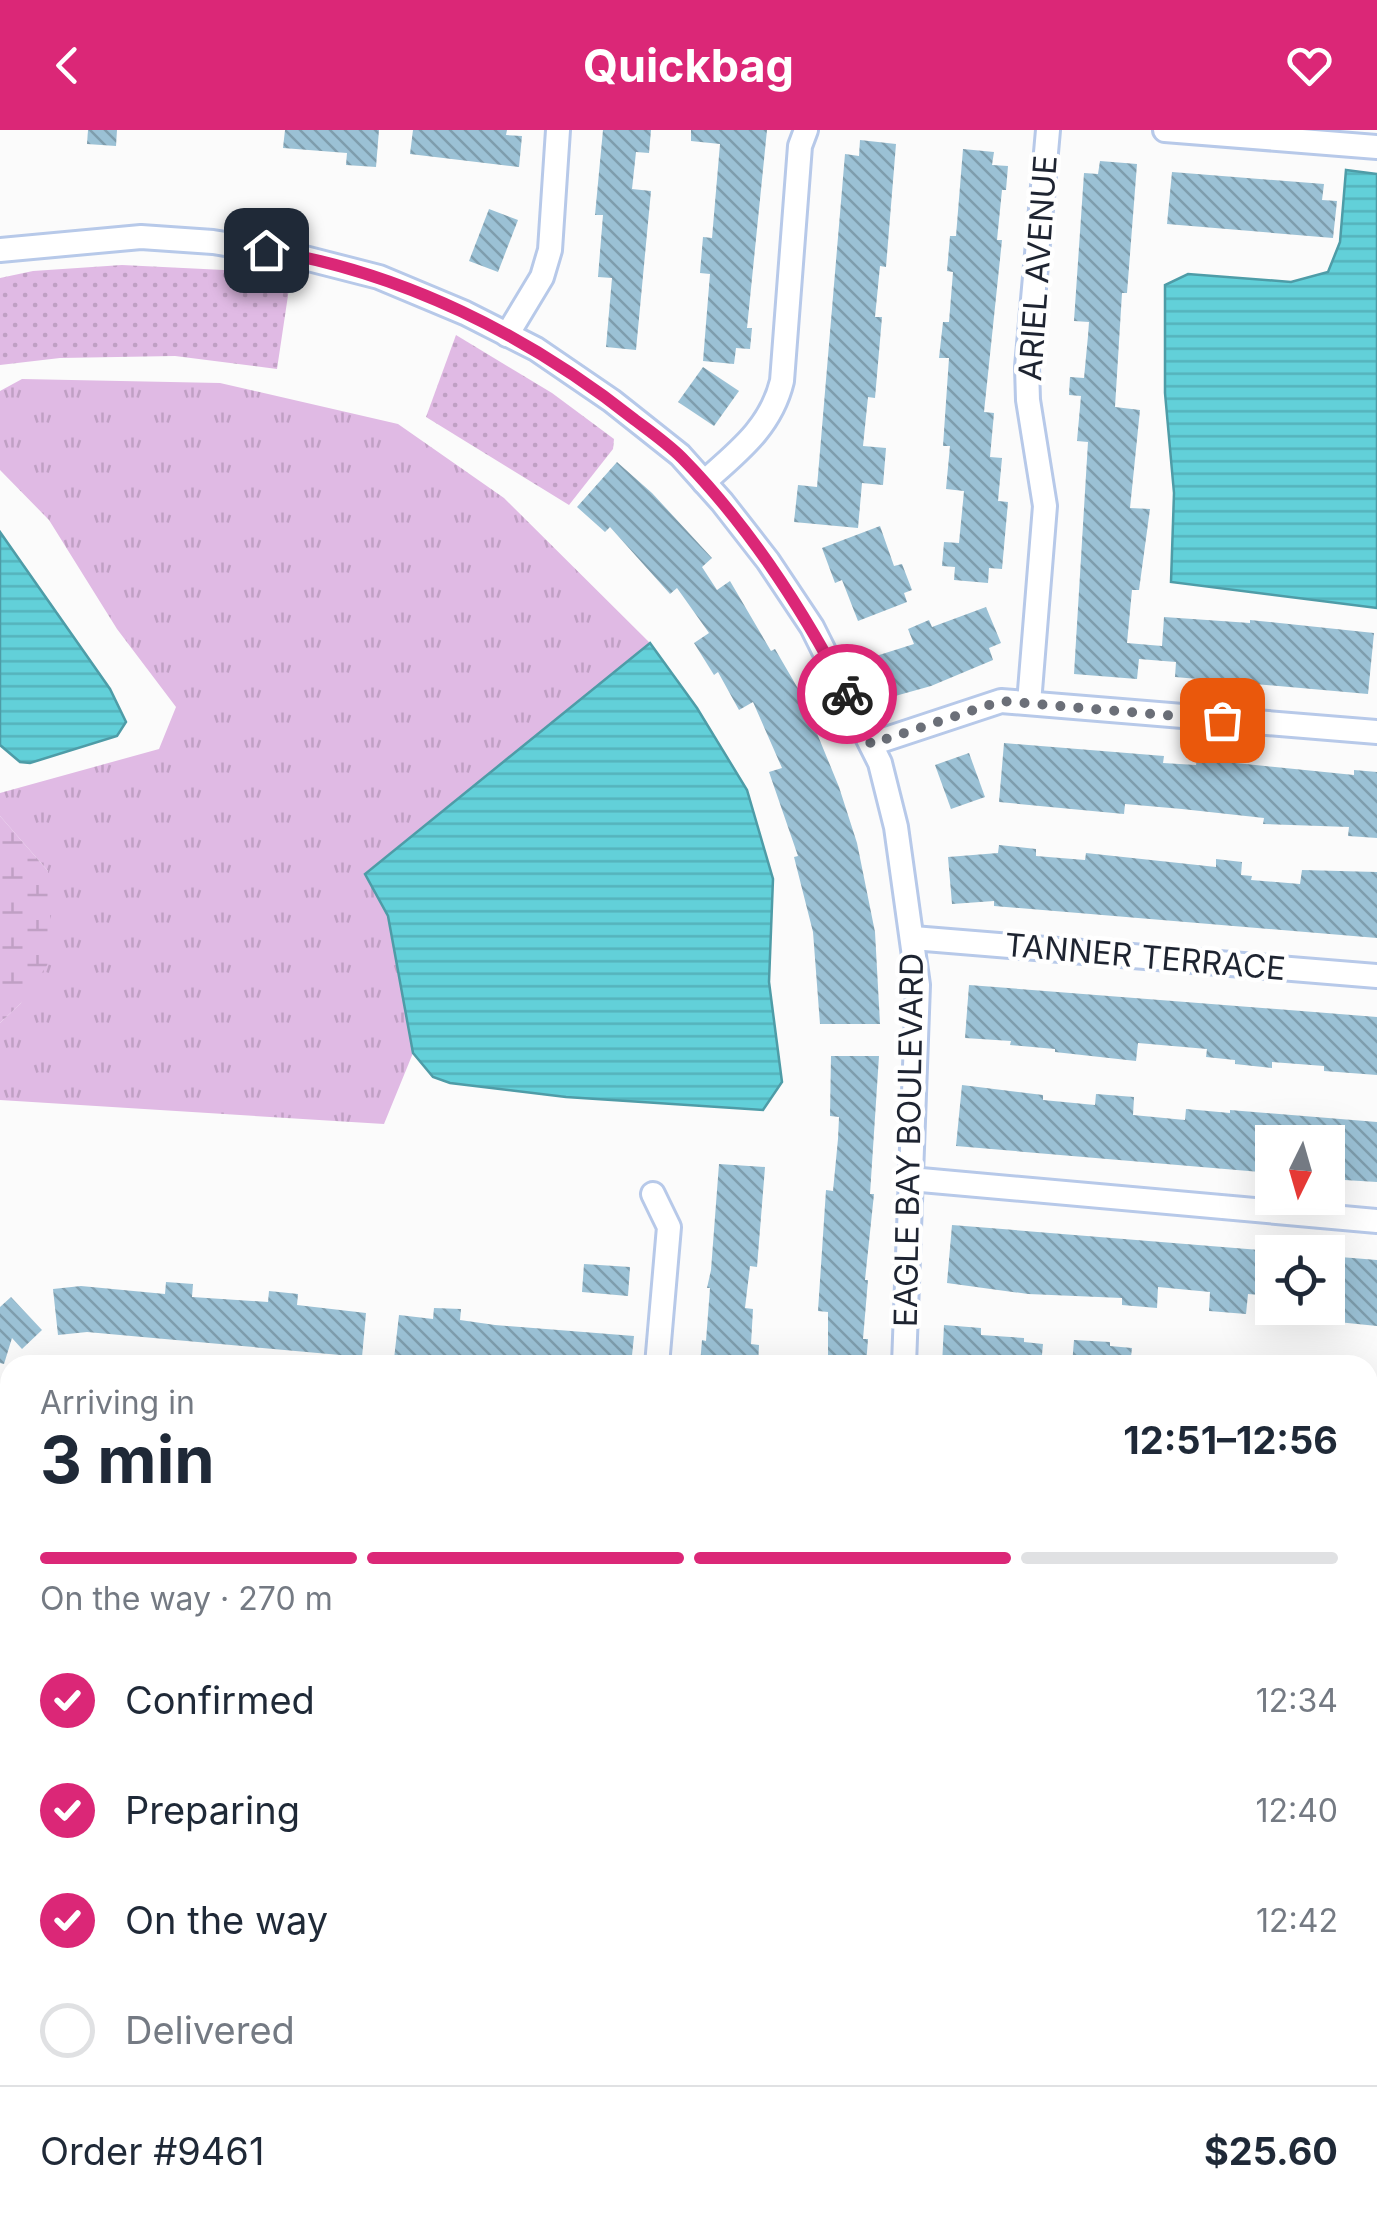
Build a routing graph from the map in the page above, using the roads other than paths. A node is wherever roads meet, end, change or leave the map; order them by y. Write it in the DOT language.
graph roads {
  1 [pos="558,130"];
  2 [pos="806,130"];
  3 [pos="1048,130"];
  4 [pos="1165,130"];
  5 [pos="1377,147"];
  6 [pos="0,250"];
  7 [pos="507,334"];
  8 [pos="704,482"];
  9 [pos="1029,704"];
  10 [pos="1377,732"];
  11 [pos="871,744"];
  12 [pos="913,938"];
  13 [pos="1377,976"];
  14 [pos="910,1180"];
  15 [pos="654,1194"];
  16 [pos="1377,1221"];
  17 [pos="658,1355"];
  18 [pos="904,1355"];
  1 -- 7 [label="street"];
  2 -- 8 [label="street"];
  3 -- 9 [label="street, ARIEL AVENUE"];
  4 -- 5 [label="street"];
  6 -- 7 [label="street, EAGLE BAY BOULEVARD"];
  7 -- 8 [label="street, EAGLE BAY BOULEVARD"];
  8 -- 11 [label="street, EAGLE BAY BOULEVARD"];
  9 -- 10 [label="street"];
  9 -- 11 [label="street"];
  11 -- 12 [label="street, EAGLE BAY BOULEVARD"];
  12 -- 13 [label="street, TANNER TERRACE"];
  12 -- 14 [label="street, EAGLE BAY BOULEVARD"];
  14 -- 16 [label="street"];
  14 -- 18 [label="street, EAGLE BAY BOULEVARD"];
  15 -- 17 [label="street"];
}
